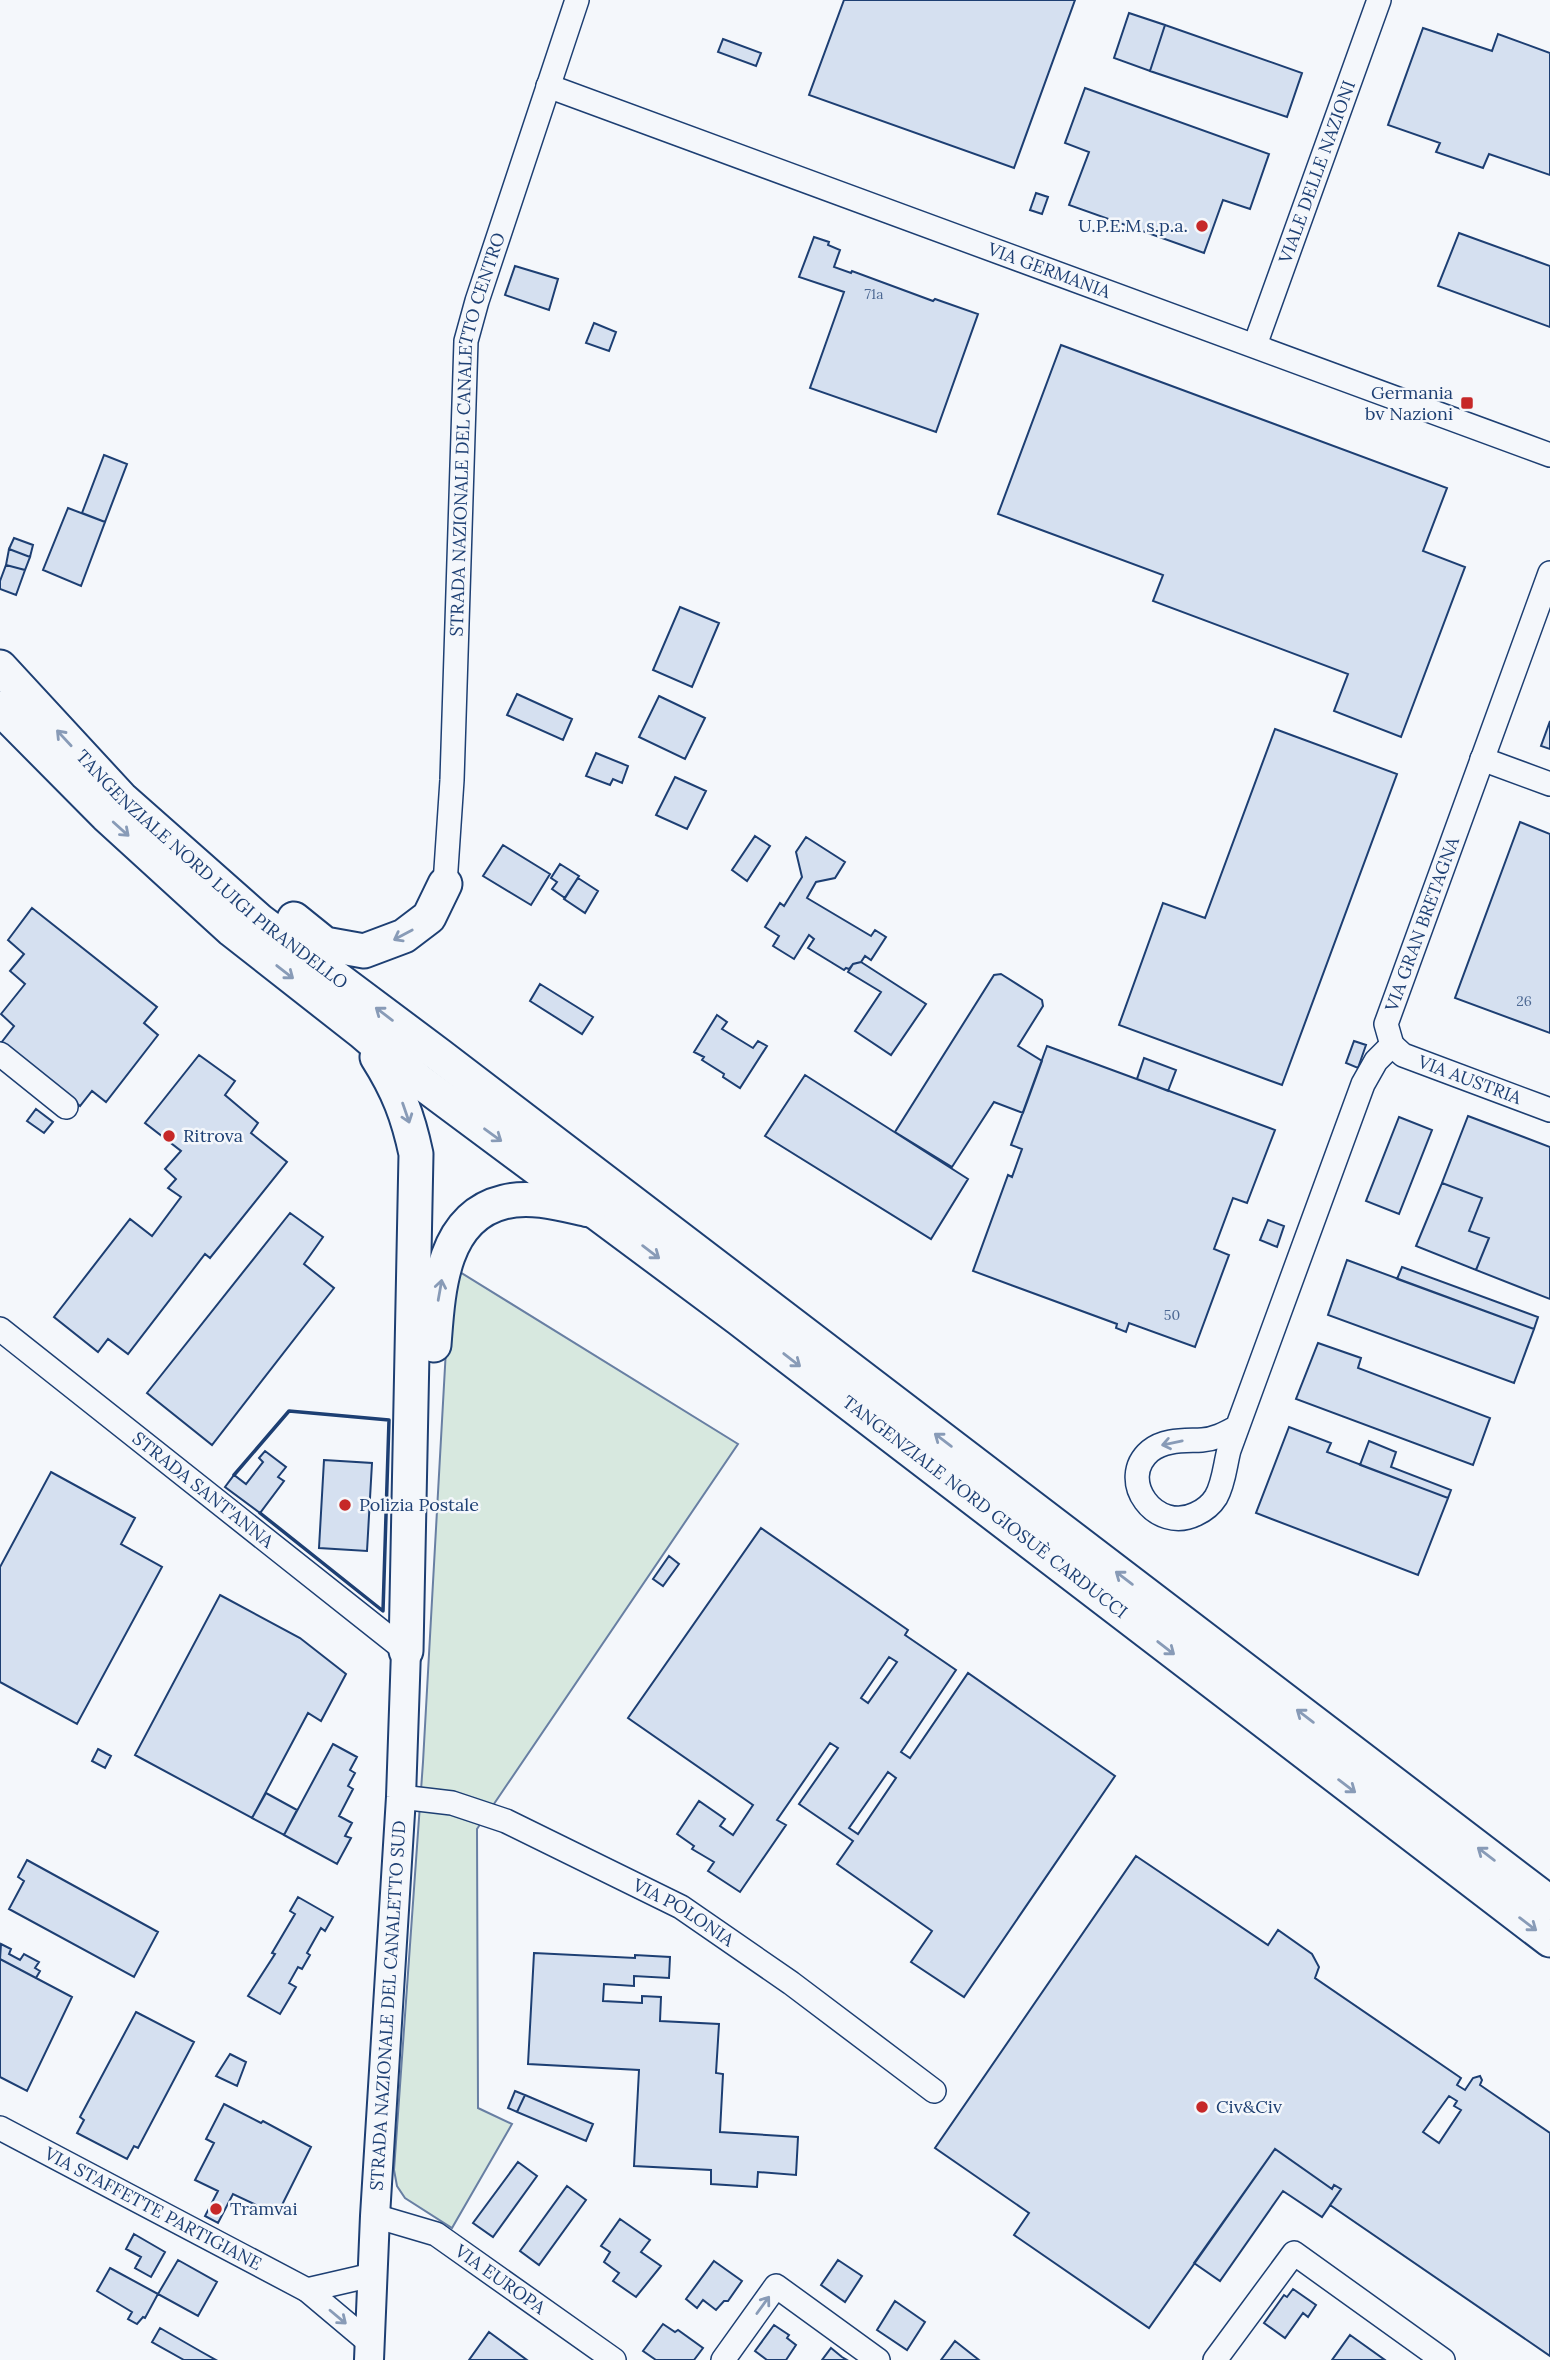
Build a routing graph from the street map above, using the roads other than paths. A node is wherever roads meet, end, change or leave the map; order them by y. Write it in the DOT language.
graph roads {
  1 [pos="577,0"];
  2 [pos="1380,0"];
  3 [pos="548,86"];
  4 [pos="1255,345"];
  5 [pos="1550,455"];
  6 [pos="1550,573"];
  7 [pos="0,667"];
  8 [pos="0,708"];
  9 [pos="1482,759"];
  10 [pos="1550,784"];
  11 [pos="180,850"];
  12 [pos="445,884"];
  13 [pos="362,1032"];
  14 [pos="1392,1045"];
  15 [pos="0,1054"];
  16 [pos="439,1055"];
  17 [pos="418,1080"];
  18 [pos="66,1107"];
  19 [pos="1550,1110"];
  20 [pos="596,1211"];
  21 [pos="0,1329"];
  22 [pos="1237,1427"];
  23 [pos="407,1651"];
  24 [pos="401,1797"];
  25 [pos="1550,1903"];
  26 [pos="1550,1940"];
  27 [pos="934,2091"];
  28 [pos="0,2128"];
  29 [pos="375,2216"];
  30 [pos="372,2275"];
  31 [pos="307,2290"];
  32 [pos="369,2351"];
  33 [pos="1415,2352"];
  34 [pos="614,2360"];
  35 [pos="723,2360"];
  36 [pos="878,2360"];
  37 [pos="1215,2360"];
  38 [pos="1443,2360"];
  1 -- 3 [label="street, STRADA NAZIONALE DEL CANALETTO CENTRO"];
  2 -- 4 [label="street, VIALE DELLE NAZIONI"];
  3 -- 4 [label="street, VIA GERMANIA"];
  3 -- 12 [label="street, STRADA NAZIONALE DEL CANALETTO CENTRO"];
  4 -- 5 [label="street, VIA GERMANIA"];
  6 -- 9 [label="street, VIA GRAN BRETAGNA"];
  11 -- 7 [label="highway, TANGENZIALE NORD LUIGI PIRANDELLO, one-way"];
  8 -- 13 [label="highway, TANGENZIALE NORD LUIGI PIRANDELLO, one-way"];
  9 -- 10 [label="street"];
  9 -- 14 [label="street, VIA GRAN BRETAGNA"];
  12 -- 11 [label="highway, one-way"];
  16 -- 11 [label="highway, TANGENZIALE NORD LUIGI PIRANDELLO, one-way"];
  13 -- 17 [label="highway, TANGENZIALE NORD LUIGI PIRANDELLO"];
  13 -- 23 [label="highway, one-way"];
  14 -- 19 [label="street, VIA AUSTRIA"];
  14 -- 22 [label="street"];
  15 -- 18 [label="street"];
  25 -- 16 [label="highway, TANGENZIALE NORD GIOSUÈ CARDUCCI, one-way"];
  17 -- 20 [label="highway, TANGENZIALE NORD GIOSUÈ CARDUCCI, one-way"];
  23 -- 20 [label="highway, one-way"];
  20 -- 26 [label="highway, TANGENZIALE NORD GIOSUÈ CARDUCCI, one-way"];
  21 -- 23 [label="street, STRADA SANT'ANNA"];
  22 -- 22 [label="street, one-way"];
  23 -- 24 [label="main road, STRADA NAZIONALE DEL CANALETTO SUD"];
  24 -- 27 [label="street, VIA POLONIA"];
  24 -- 29 [label="main road, STRADA NAZIONALE DEL CANALETTO SUD"];
  28 -- 31 [label="street, VIA STAFFETTE PARTIGIANE"];
  29 -- 30 [label="main road, STRADA NAZIONALE DEL CANALETTO SUD"];
  29 -- 34 [label="street, VIA EUROPA"];
  30 -- 31 [label="street"];
  30 -- 32 [label="main road, STRADA NAZIONALE DEL CANALETTO SUD"];
  31 -- 32 [label="street, VIA STAFFETTE PARTIGIANE, one-way"];
  33 -- 37 [label="street"];
  33 -- 38 [label="street"];
  35 -- 36 [label="street, one-way"];
}
